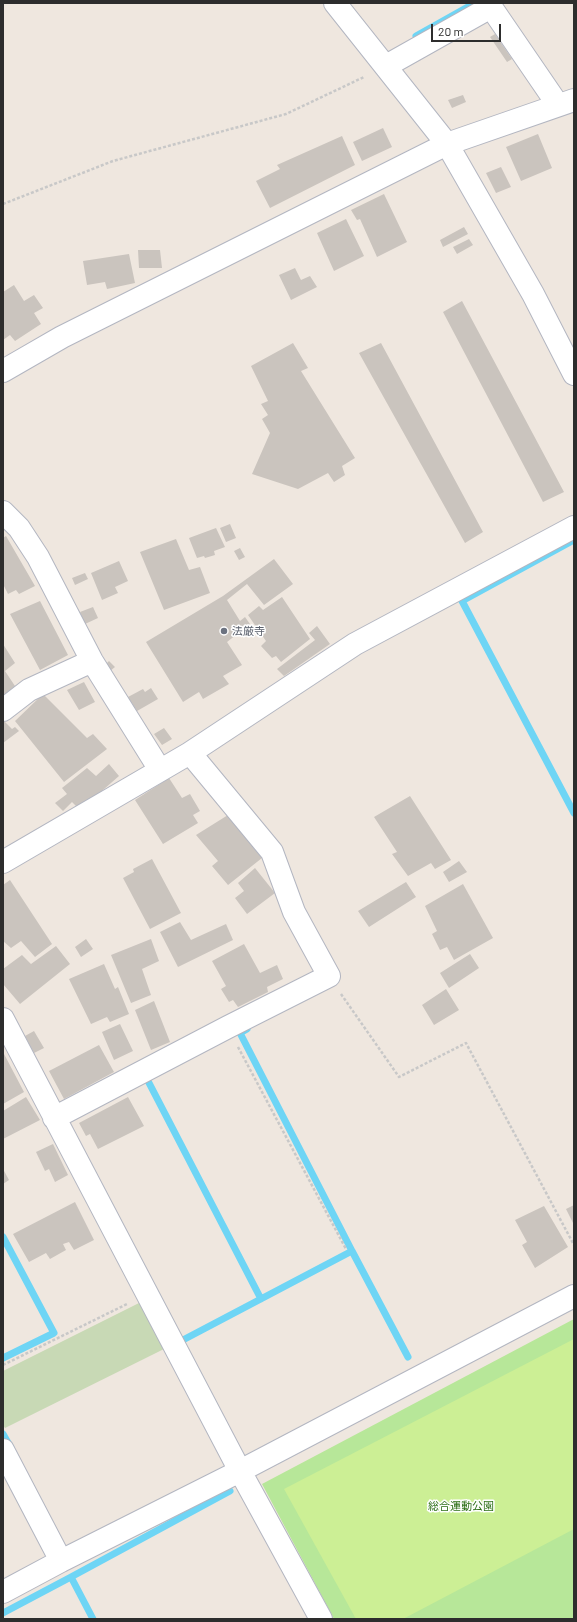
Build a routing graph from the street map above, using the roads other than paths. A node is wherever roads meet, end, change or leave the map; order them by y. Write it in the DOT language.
graph roads {
  1 [pos="335,3"];
  2 [pos="386,66"];
  3 [pos="566,102"];
  4 [pos="447,144"];
  5 [pos="3,371"];
  6 [pos="574,374"];
  7 [pos="3,512"];
  8 [pos="574,527"];
  9 [pos="92,661"];
  10 [pos="3,710"];
  11 [pos="190,753"];
  12 [pos="160,770"];
  13 [pos="3,862"];
  14 [pos="3,1019"];
  15 [pos="54,1118"];
  16 [pos="574,1296"];
  17 [pos="3,1450"];
  18 [pos="240,1471"];
  19 [pos="61,1561"];
  20 [pos="3,1592"];
  21 [pos="321,1619"];
  1 -- 2 [label="street"];
  2 -- 3 [label="street"];
  2 -- 4 [label="street"];
  3 -- 4 [label="street"];
  4 -- 5 [label="street"];
  4 -- 6 [label="street"];
  7 -- 9 [label="street"];
  8 -- 11 [label="street"];
  9 -- 10 [label="street"];
  9 -- 12 [label="street"];
  11 -- 12 [label="street"];
  11 -- 15 [label="street"];
  12 -- 13 [label="street"];
  14 -- 15 [label="street"];
  15 -- 18 [label="street"];
  16 -- 18 [label="street"];
  17 -- 19 [label="street"];
  18 -- 19 [label="street"];
  18 -- 21 [label="street"];
  19 -- 20 [label="street"];
}
